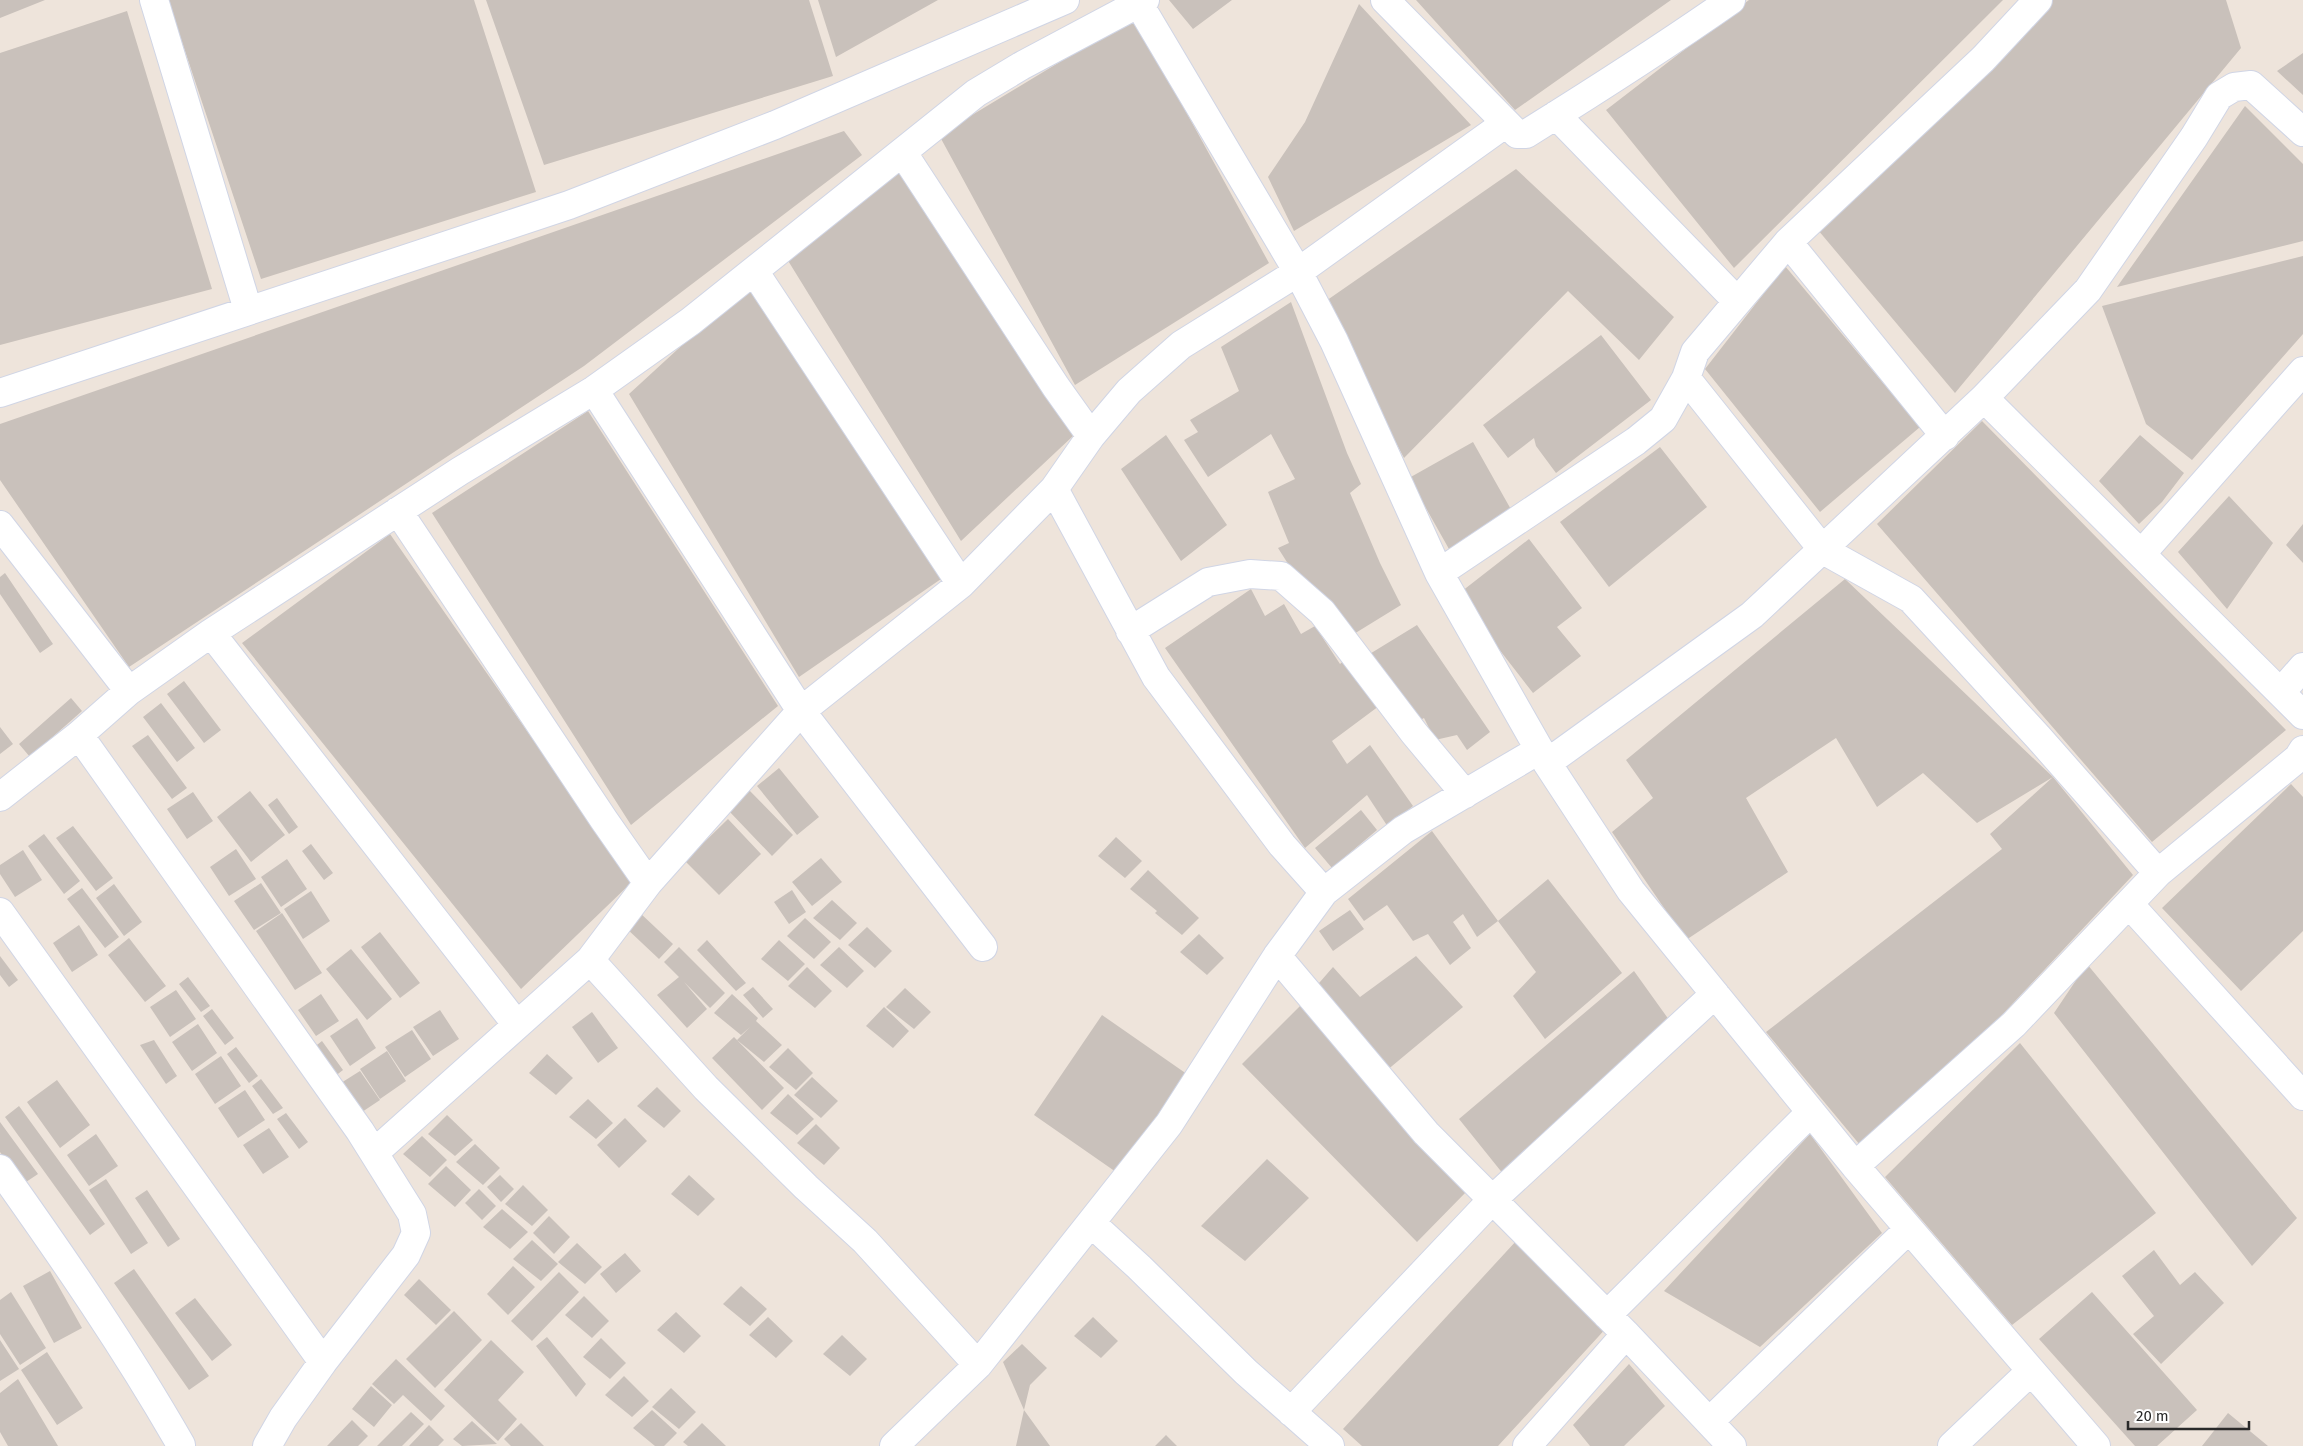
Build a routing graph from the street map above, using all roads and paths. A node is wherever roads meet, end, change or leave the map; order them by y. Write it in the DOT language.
graph roads {
  1 [pos="154,0"];
  2 [pos="1065,0"];
  3 [pos="1386,0"];
  4 [pos="1731,0"];
  5 [pos="2038,0"];
  6 [pos="1139,1"];
  7 [pos="1556,115"];
  8 [pos="1506,123"];
  9 [pos="2303,132"];
  10 [pos="903,153"];
  11 [pos="1788,242"];
  12 [pos="754,271"];
  13 [pos="1298,272"];
  14 [pos="1736,300"];
  15 [pos="248,310"];
  16 [pos="2303,371"];
  17 [pos="1686,378"];
  18 [pos="594,390"];
  19 [pos="0,393"];
  20 [pos="1984,398"];
  21 [pos="1091,436"];
  22 [pos="1945,436"];
  23 [pos="1054,489"];
  24 [pos="398,511"];
  25 [pos="0,525"];
  26 [pos="1823,550"];
  27 [pos="2142,553"];
  28 [pos="1439,573"];
  29 [pos="962,584"];
  30 [pos="1130,631"];
  31 [pos="210,633"];
  32 [pos="2303,667"];
  33 [pos="129,691"];
  34 [pos="2281,692"];
  35 [pos="801,711"];
  36 [pos="2303,715"];
  37 [pos="80,735"];
  38 [pos="2303,750"];
  39 [pos="1543,756"];
  40 [pos="1464,794"];
  41 [pos="0,796"];
  42 [pos="2158,873"];
  43 [pos="648,883"];
  44 [pos="1324,892"];
  45 [pos="2129,904"];
  46 [pos="0,912"];
  47 [pos="983,947"];
  48 [pos="1277,956"];
  49 [pos="590,960"];
  50 [pos="1715,994"];
  51 [pos="517,1025"];
  52 [pos="2303,1096"];
  53 [pos="1811,1112"];
  54 [pos="374,1153"];
  55 [pos="1855,1166"];
  56 [pos="0,1169"];
  57 [pos="1493,1199"];
  58 [pos="1091,1223"];
  59 [pos="1909,1230"];
  60 [pos="1607,1315"];
  61 [pos="1626,1334"];
  62 [pos="323,1362"];
  63 [pos="978,1365"];
  64 [pos="2032,1372"];
  65 [pos="1291,1412"];
  66 [pos="1710,1422"];
  67 [pos="182,1446"];
  68 [pos="267,1446"];
  69 [pos="894,1446"];
  70 [pos="1330,1446"];
  71 [pos="1527,1446"];
  72 [pos="1732,1446"];
  73 [pos="1952,1446"];
  74 [pos="2096,1446"];
  1 -- 15 [label="street"];
  2 -- 15 [label="street"];
  3 -- 8 [label="street"];
  4 -- 7 [label="street"];
  5 -- 11 [label="street"];
  6 -- 10 [label="street"];
  6 -- 13 [label="street"];
  7 -- 8 [label="street"];
  7 -- 14 [label="street"];
  8 -- 13 [label="street"];
  9 -- 20 [label="street"];
  10 -- 12 [label="street"];
  10 -- 21 [label="street"];
  11 -- 14 [label="street"];
  11 -- 22 [label="street"];
  12 -- 18 [label="street"];
  12 -- 29 [label="street"];
  13 -- 21 [label="street"];
  13 -- 28 [label="street"];
  14 -- 17 [label="street"];
  15 -- 19 [label="street"];
  16 -- 27 [label="street"];
  17 -- 26 [label="street"];
  17 -- 28 [label="street"];
  18 -- 24 [label="street"];
  18 -- 35 [label="street"];
  20 -- 22 [label="street"];
  20 -- 27 [label="street"];
  21 -- 23 [label="street"];
  22 -- 26 [label="street"];
  23 -- 29 [label="street"];
  23 -- 30 [label="street"];
  24 -- 31 [label="street"];
  24 -- 43 [label="street"];
  25 -- 33 [label="street"];
  26 -- 39 [label="street"];
  26 -- 42 [label="street"];
  27 -- 34 [label="street"];
  28 -- 39 [label="street"];
  29 -- 35 [label="street"];
  30 -- 40 [label="street"];
  30 -- 44 [label="street"];
  31 -- 33 [label="street"];
  31 -- 51 [label="street"];
  32 -- 34 [label="street"];
  33 -- 37 [label="street"];
  34 -- 36 [label="street"];
  35 -- 43 [label="street"];
  35 -- 47 [label="street"];
  37 -- 41 [label="street"];
  37 -- 54 [label="street"];
  38 -- 42 [label="street"];
  39 -- 40 [label="street"];
  39 -- 50 [label="street"];
  40 -- 44 [label="street"];
  42 -- 45 [label="street"];
  43 -- 49 [label="street"];
  44 -- 48 [label="street"];
  45 -- 52 [label="street"];
  45 -- 55 [label="street"];
  46 -- 62 [label="street"];
  48 -- 57 [label="street"];
  48 -- 58 [label="street"];
  49 -- 51 [label="street"];
  49 -- 63 [label="street"];
  50 -- 53 [label="street"];
  50 -- 57 [label="street"];
  51 -- 54 [label="street"];
  53 -- 55 [label="street"];
  53 -- 60 [label="street"];
  54 -- 62 [label="street"];
  55 -- 59 [label="street"];
  56 -- 67 [label="street"];
  57 -- 60 [label="street"];
  57 -- 65 [label="street"];
  58 -- 63 [label="street"];
  58 -- 65 [label="street"];
  59 -- 64 [label="street"];
  59 -- 66 [label="street"];
  60 -- 61 [label="street"];
  61 -- 66 [label="street"];
  61 -- 71 [label="street"];
  62 -- 68 [label="street"];
  63 -- 69 [label="street"];
  64 -- 73 [label="street"];
  64 -- 74 [label="street"];
  65 -- 70 [label="street"];
  66 -- 72 [label="street"];
}
